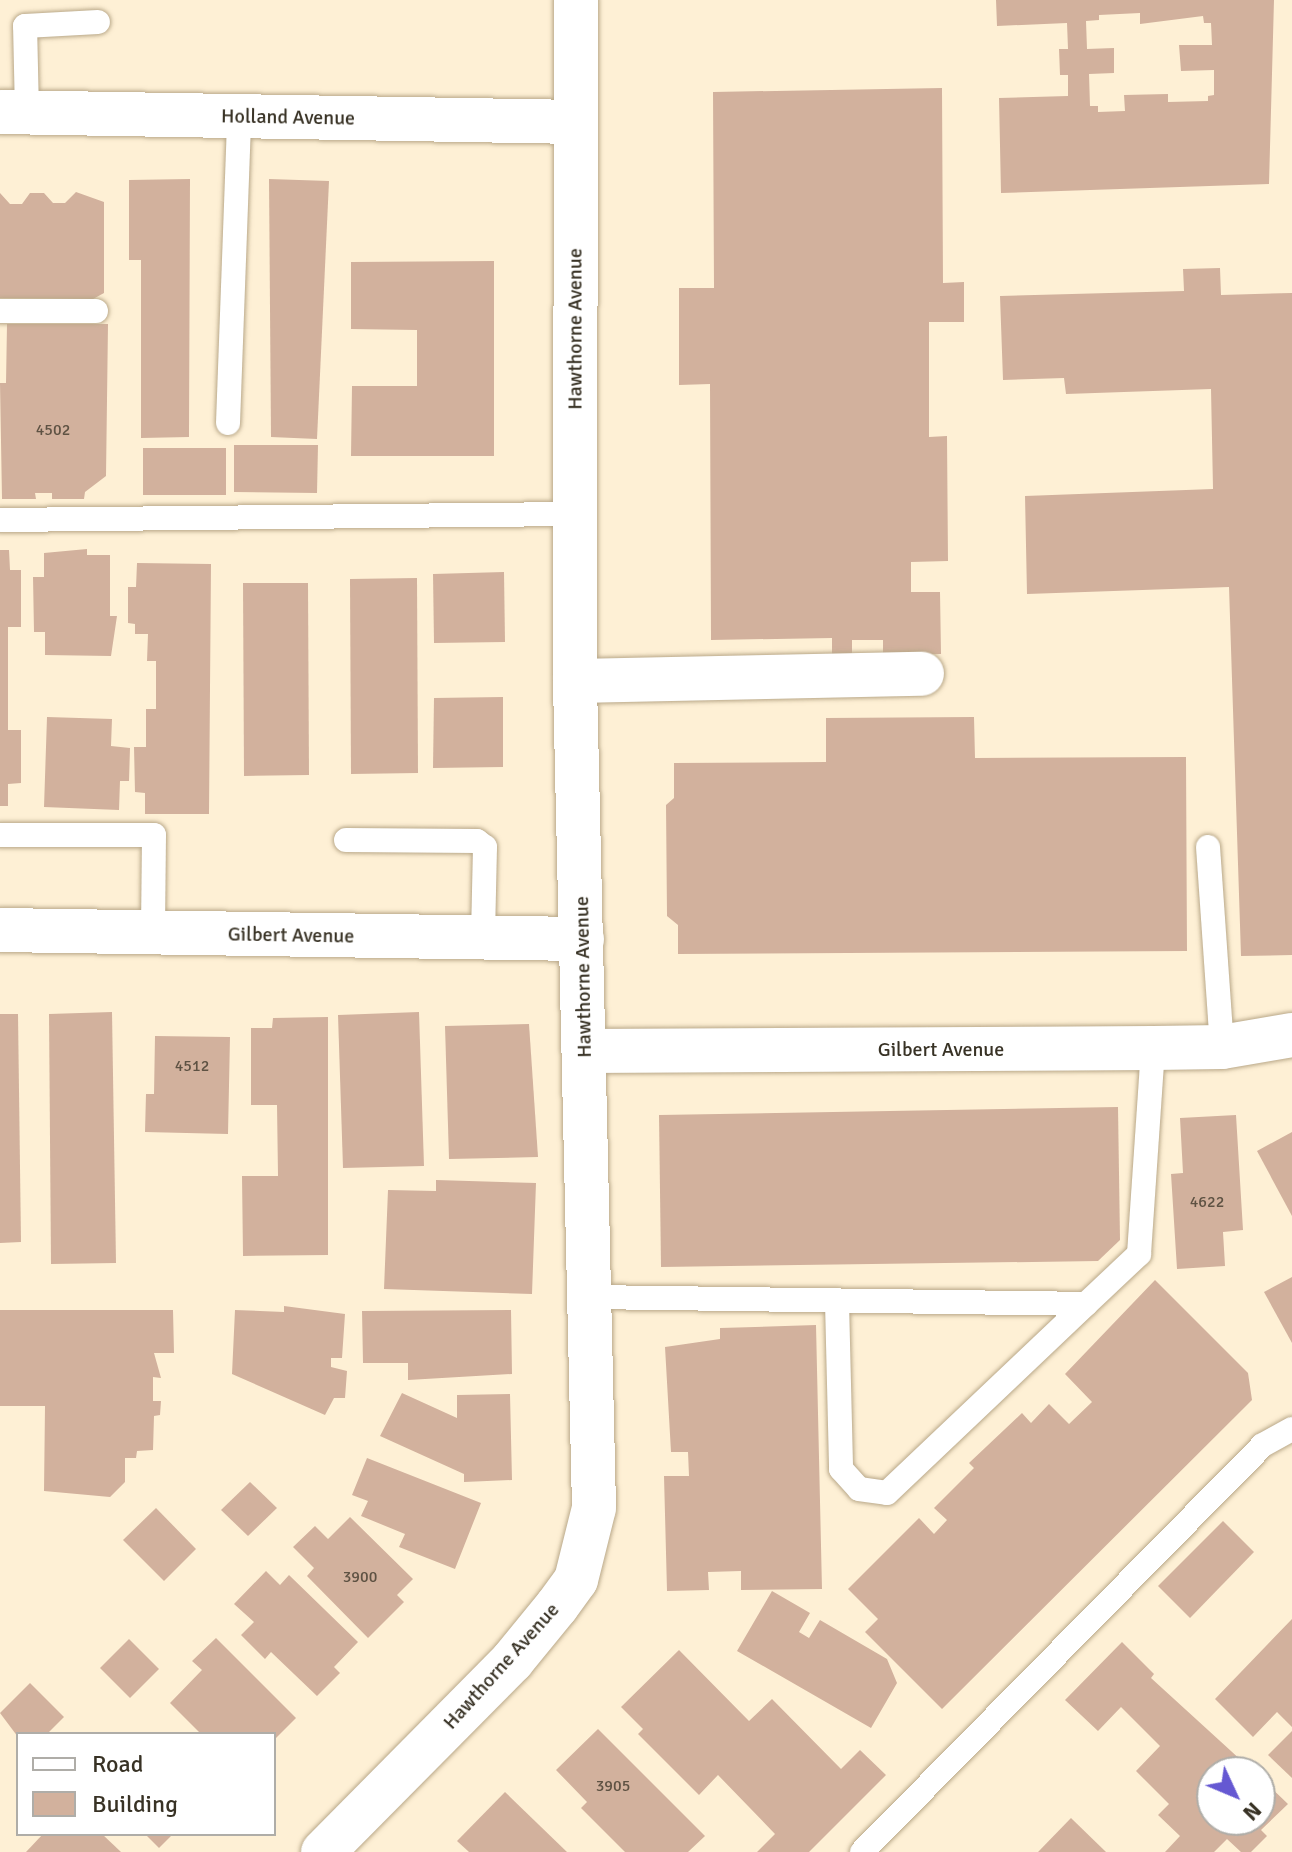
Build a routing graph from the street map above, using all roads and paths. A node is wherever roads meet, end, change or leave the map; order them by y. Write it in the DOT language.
graph roads {
  1 [pos="576,0"];
  2 [pos="98,22"];
  3 [pos="13,112"];
  4 [pos="239,117"];
  5 [pos="576,122"];
  6 [pos="0,311"];
  7 [pos="96,311"];
  8 [pos="228,423"];
  9 [pos="575,514"];
  10 [pos="0,520"];
  11 [pos="922,674"];
  12 [pos="575,681"];
  13 [pos="0,835"];
  14 [pos="346,840"];
  15 [pos="1208,847"];
  16 [pos="0,930"];
  17 [pos="153,932"];
  18 [pos="483,938"];
  19 [pos="582,939"];
  20 [pos="1292,1035"];
  21 [pos="1222,1047"];
  22 [pos="1153,1048"];
  23 [pos="585,1051"];
  24 [pos="590,1297"];
  25 [pos="837,1302"];
  26 [pos="1086,1304"];
  27 [pos="1292,1429"];
  28 [pos="323,1852"];
  29 [pos="862,1852"];
  1 -- 5 [label="street, Hawthorne Avenue"];
  2 -- 3 [label="lane"];
  3 -- 4 [label="street, Holland Avenue"];
  4 -- 5 [label="street, Holland Avenue"];
  4 -- 8 [label="lane"];
  5 -- 9 [label="street, Hawthorne Avenue"];
  6 -- 7 [label="lane"];
  9 -- 10 [label="lane"];
  9 -- 12 [label="street, Hawthorne Avenue"];
  11 -- 12 [label="street"];
  12 -- 19 [label="street, Hawthorne Avenue"];
  13 -- 17 [label="lane"];
  14 -- 18 [label="lane"];
  15 -- 21 [label="lane"];
  16 -- 17 [label="street, Gilbert Avenue"];
  17 -- 18 [label="street, Gilbert Avenue"];
  18 -- 19 [label="street, Gilbert Avenue"];
  19 -- 23 [label="street, Hawthorne Avenue"];
  20 -- 21 [label="street, Gilbert Avenue"];
  21 -- 22 [label="street, Gilbert Avenue"];
  22 -- 23 [label="street, Gilbert Avenue"];
  22 -- 26 [label="lane"];
  23 -- 24 [label="street, Hawthorne Avenue"];
  24 -- 25 [label="lane"];
  24 -- 28 [label="street, Hawthorne Avenue"];
  25 -- 26 [label="lane"];
  25 -- 26 [label="lane"];
  27 -- 29 [label="lane"];
}
